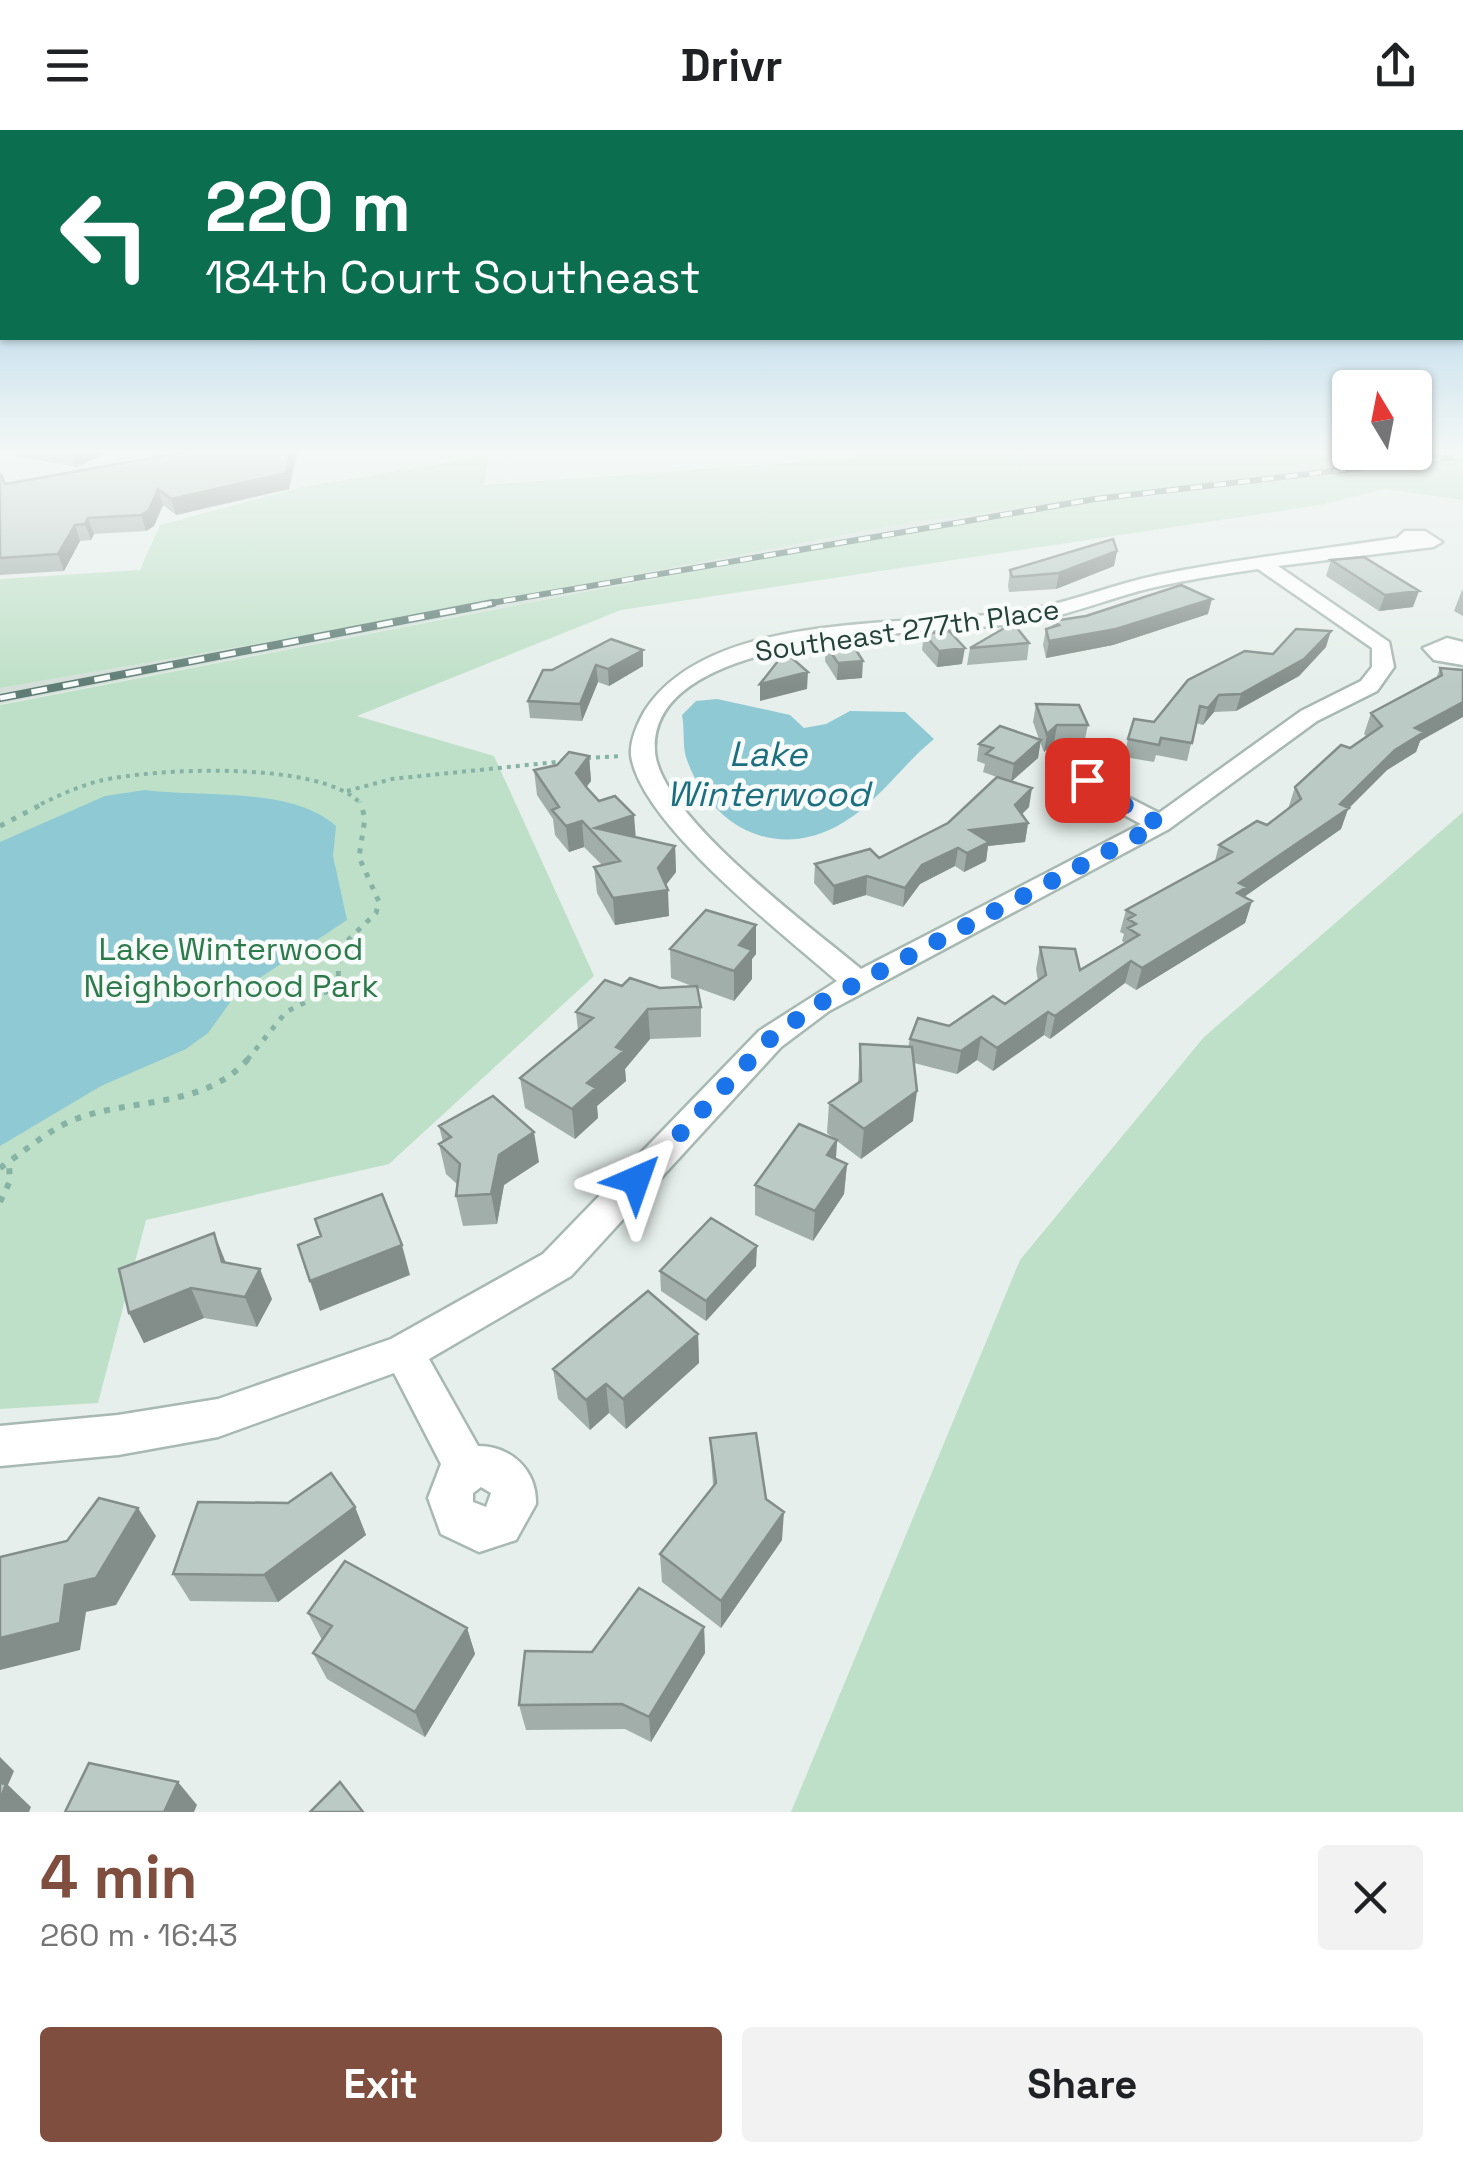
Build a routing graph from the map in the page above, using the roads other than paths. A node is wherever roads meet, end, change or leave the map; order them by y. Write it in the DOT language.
graph roads {
  1 [pos="1408,542"];
  2 [pos="1263,564"];
  3 [pos="1407,648"];
  4 [pos="1463,649"];
  5 [pos="1463,659"];
  6 [pos="1108,796"];
  7 [pos="1160,824"];
  8 [pos="857,982"];
  9 [pos="404,1352"];
  10 [pos="0,1446"];
  11 [pos="468,1471"];
  1 -- 2 [label="street, Southeast 277th Place"];
  2 -- 3 [label="street"];
  2 -- 8 [label="street, Southeast 277th Place"];
  3 -- 4 [label="street"];
  3 -- 5 [label="street"];
  3 -- 7 [label="street"];
  6 -- 7 [label="street"];
  7 -- 8 [label="street"];
  8 -- 9 [label="street"];
  9 -- 10 [label="street"];
  9 -- 11 [label="street"];
}
